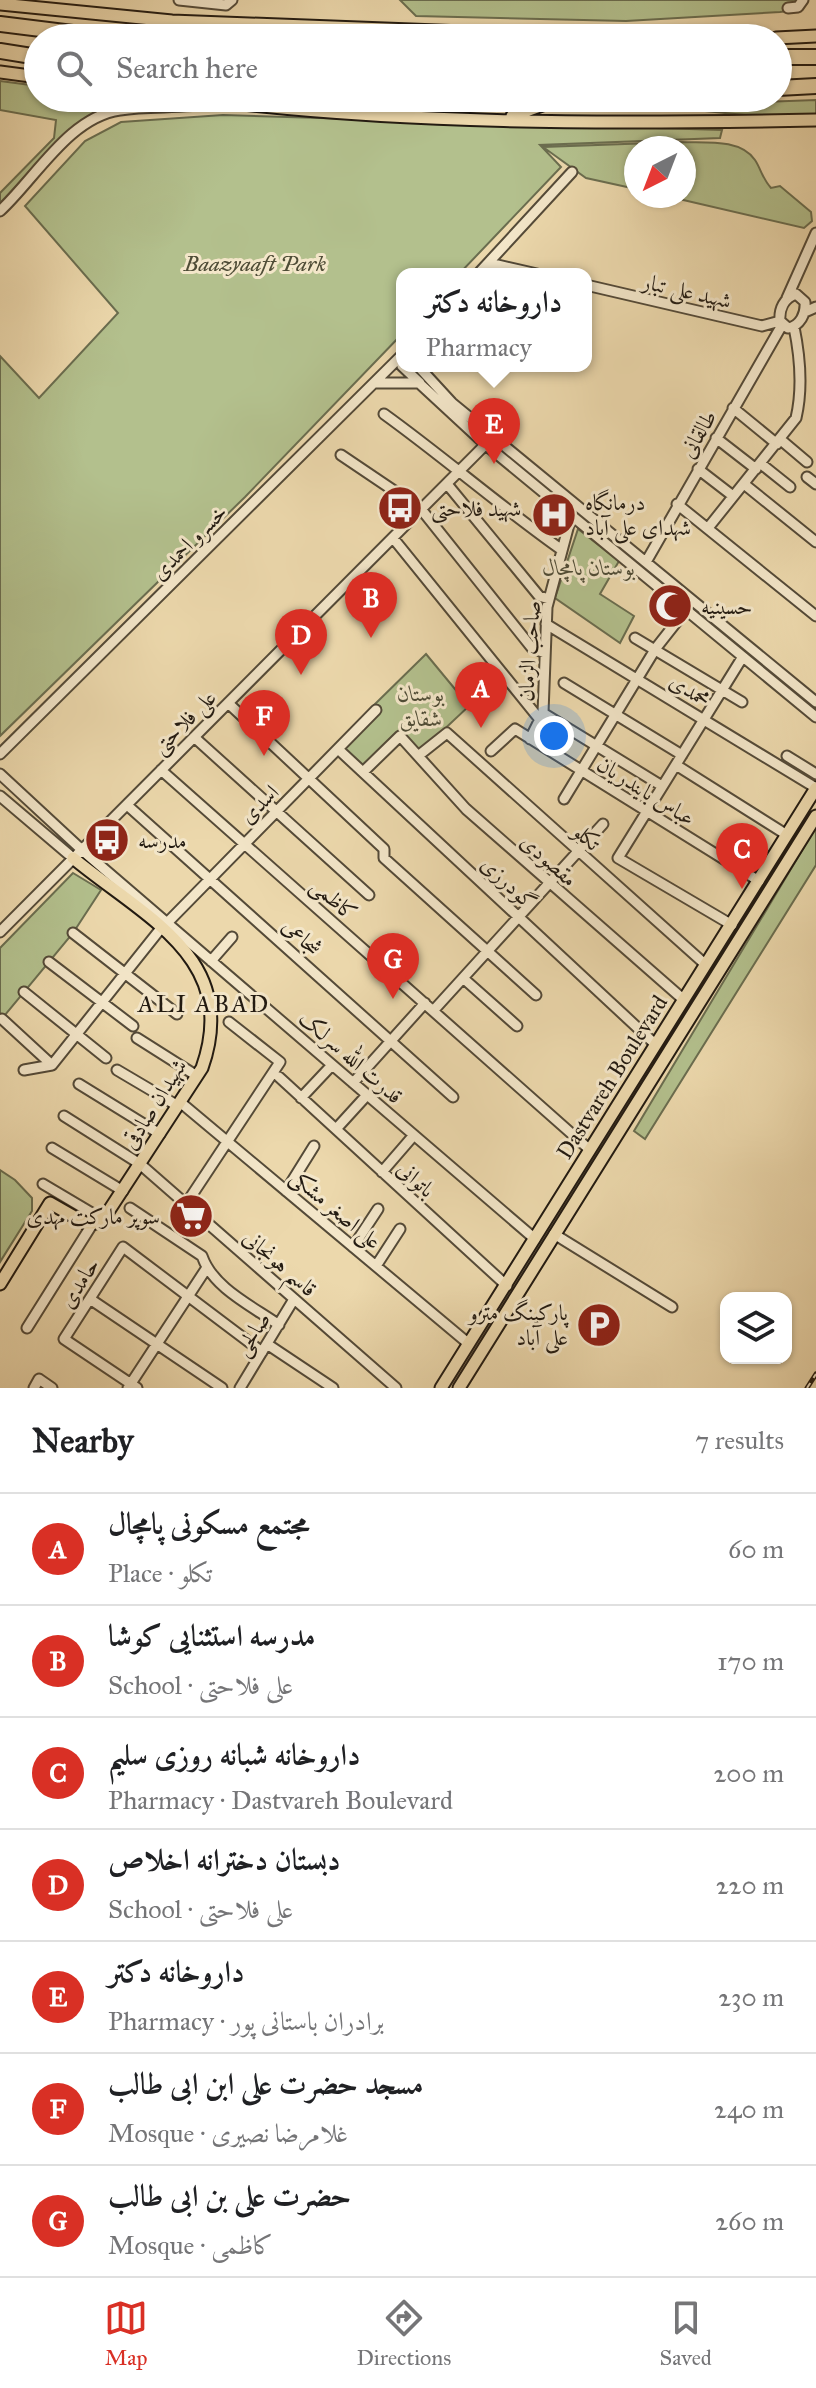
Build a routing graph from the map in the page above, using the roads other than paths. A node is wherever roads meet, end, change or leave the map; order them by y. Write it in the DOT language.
graph roads {
  1 [pos="179,0"];
  2 [pos="803,0"];
  3 [pos="229,3"];
  4 [pos="0,4"];
  5 [pos="788,8"];
  6 [pos="74,14"];
  7 [pos="0,24"];
  8 [pos="143,24"];
  9 [pos="236,24"];
  10 [pos="24,27"];
  11 [pos="816,36"];
  12 [pos="792,37"];
  13 [pos="0,51"];
  14 [pos="24,55"];
  15 [pos="792,57"];
  16 [pos="816,57"];
  17 [pos="0,72"];
  18 [pos="24,75"];
  19 [pos="816,86"];
  20 [pos="792,87"];
  21 [pos="112,112"];
  22 [pos="340,112"];
  23 [pos="523,112"];
  24 [pos="503,119"];
  25 [pos="816,120"];
  26 [pos="572,172"];
  27 [pos="0,211"];
  28 [pos="816,233"];
  29 [pos="489,263"];
  30 [pos="484,268"];
  31 [pos="511,268"];
  32 [pos="592,286"];
  33 [pos="795,293"];
  34 [pos="816,307"];
  35 [pos="805,312"];
  36 [pos="781,323"];
  37 [pos="762,326"];
  38 [pos="794,327"];
  39 [pos="773,339"];
  40 [pos="396,366"];
  41 [pos="410,372"];
  42 [pos="423,372"];
  43 [pos="376,383"];
  44 [pos="419,383"];
  45 [pos="432,383"];
  46 [pos="733,408"];
  47 [pos="384,414"];
  48 [pos="494,436"];
  49 [pos="716,438"];
  50 [pos="779,442"];
  51 [pos="486,445"];
  52 [pos="341,455"];
  53 [pos="807,462"];
  54 [pos="758,466"];
  55 [pos="698,469"];
  56 [pos="461,470"];
  57 [pos="807,477"];
  58 [pos="447,484"];
  59 [pos="744,484"];
  60 [pos="816,484"];
  61 [pos="790,487"];
  62 [pos="733,496"];
  63 [pos="677,504"];
  64 [pos="421,509"];
  65 [pos="571,517"];
  66 [pos="708,528"];
  67 [pos="393,538"];
  68 [pos="816,542"];
  69 [pos="562,550"];
  70 [pos="646,562"];
  71 [pos="549,599"];
  72 [pos="686,610"];
  73 [pos="814,610"];
  74 [pos="546,624"];
  75 [pos="635,638"];
  76 [pos="656,648"];
  77 [pos="545,653"];
  78 [pos="742,658"];
  79 [pos="638,679"];
  80 [pos="564,683"];
  81 [pos="722,690"];
  82 [pos="742,702"];
  83 [pos="816,702"];
  84 [pos="228,703"];
  85 [pos="376,710"];
  86 [pos="615,714"];
  87 [pos="542,717"];
  88 [pos="816,717"];
  89 [pos="704,719"];
  90 [pos="194,737"];
  91 [pos="530,739"];
  92 [pos="596,745"];
  93 [pos="338,749"];
  94 [pos="491,751"];
  95 [pos="0,754"];
  96 [pos="682,755"];
  97 [pos="418,756"];
  98 [pos="787,756"];
  99 [pos="676,765"];
  100 [pos="161,770"];
  101 [pos="363,772"];
  102 [pos="581,772"];
  103 [pos="0,774"];
  104 [pos="816,774"];
  105 [pos="309,778"];
  106 [pos="662,786"];
  107 [pos="816,788"];
  108 [pos="0,796"];
  109 [pos="564,799"];
  110 [pos="127,805"];
  111 [pos="276,812"];
  112 [pos="646,812"];
  113 [pos="816,816"];
  114 [pos="603,824"];
  115 [pos="787,835"];
  116 [pos="245,844"];
  117 [pos="577,852"];
  118 [pos="78,854"];
  119 [pos="210,879"];
  120 [pos="759,881"];
  121 [pos="548,884"];
  122 [pos="369,895"];
  123 [pos="519,916"];
  124 [pos="164,925"];
  125 [pos="732,925"];
  126 [pos="0,932"];
  127 [pos="73,933"];
  128 [pos="232,937"];
  129 [pos="487,951"];
  130 [pos="211,961"];
  131 [pos="49,962"];
  132 [pos="706,965"];
  133 [pos="126,974"];
  134 [pos="463,978"];
  135 [pos="24,992"];
  136 [pos="536,995"];
  137 [pos="684,1000"];
  138 [pos="425,1003"];
  139 [pos="103,1004"];
  140 [pos="433,1011"];
  141 [pos="177,1014"];
  142 [pos="2,1019"];
  143 [pos="229,1022"];
  144 [pos="133,1026"];
  145 [pos="517,1026"];
  146 [pos="77,1035"];
  147 [pos="137,1038"];
  148 [pos="391,1041"];
  149 [pos="655,1044"];
  150 [pos="106,1058"];
  151 [pos="52,1065"];
  152 [pos="332,1065"];
  153 [pos="24,1070"];
  154 [pos="117,1070"];
  155 [pos="197,1076"];
  156 [pos="279,1077"];
  157 [pos="353,1083"];
  158 [pos="79,1084"];
  159 [pos="367,1095"];
  160 [pos="453,1097"];
  161 [pos="301,1098"];
  162 [pos="179,1104"];
  163 [pos="64,1116"];
  164 [pos="336,1129"];
  165 [pos="160,1134"];
  166 [pos="414,1135"];
  167 [pos="227,1142"];
  168 [pos="314,1146"];
  169 [pos="52,1148"];
  170 [pos="590,1150"];
  171 [pos="140,1164"];
  172 [pos="382,1172"];
  173 [pos="43,1184"];
  174 [pos="123,1191"];
  175 [pos="286,1191"];
  176 [pos="186,1204"];
  177 [pos="130,1208"];
  178 [pos="378,1209"];
  179 [pos="97,1221"];
  180 [pos="400,1229"];
  181 [pos="554,1234"];
  182 [pos="535,1239"];
  183 [pos="353,1247"];
  184 [pos="376,1266"];
  185 [pos="206,1269"];
  186 [pos="0,1284"];
  187 [pos="507,1286"];
  188 [pos="188,1297"];
  189 [pos="90,1299"];
  190 [pos="294,1299"];
  191 [pos="672,1307"];
  192 [pos="279,1325"];
  193 [pos="27,1328"];
  194 [pos="157,1344"];
  195 [pos="469,1344"];
  196 [pos="264,1348"];
  197 [pos="36,1384"];
  198 [pos="244,1386"];
  199 [pos="132,1387"];
  200 [pos="52,1388"];
  201 [pos="222,1388"];
  202 [pos="333,1388"];
  203 [pos="396,1388"];
  204 [pos="441,1388"];
  205 [pos="459,1388"];
  1 -- 3 [label="street"];
  2 -- 5 [label="street"];
  4 -- 6 [label="main road"];
  6 -- 8 [label="main road"];
  6 -- 9 [label="main road"];
  7 -- 10 [label="highway"];
  11 -- 12 [label="main road"];
  13 -- 14 [label="highway"];
  15 -- 16 [label="highway"];
  17 -- 18 [label="main road"];
  19 -- 20 [label="highway"];
  21 -- 27 [label="street"];
  22 -- 24 [label="main road"];
  23 -- 24 [label="main road"];
  24 -- 25 [label="main road"];
  26 -- 29 [label="street"];
  28 -- 33 [label="street, طالقانی"];
  29 -- 30 [label="street"];
  29 -- 31 [label="street"];
  32 -- 37 [label="street, شهید علی تبار"];
  33 -- 34 [label="street"];
  33 -- 35 [label="street"];
  33 -- 36 [label="street, طالقانی"];
  34 -- 35 [label="street"];
  35 -- 38 [label="street"];
  36 -- 37 [label="street, شهید علی تبار"];
  36 -- 38 [label="street"];
  36 -- 39 [label="street, طالقانی"];
  37 -- 39 [label="street"];
  38 -- 50 [label="street"];
  39 -- 46 [label="street, طالقانی"];
  40 -- 43 [label="street, خسرو احمدی"];
  41 -- 44 [label="street"];
  42 -- 45 [label="street"];
  43 -- 44 [label="street"];
  43 -- 95 [label="street, خسرو احمدی"];
  44 -- 45 [label="street"];
  44 -- 51 [label="street"];
  45 -- 48 [label="street"];
  46 -- 49 [label="street, طالقانی"];
  46 -- 50 [label="street"];
  47 -- 56 [label="street"];
  48 -- 51 [label="street, علی فلاحتی"];
  48 -- 70 [label="street"];
  49 -- 54 [label="street"];
  49 -- 55 [label="street, طالقانی"];
  50 -- 53 [label="street"];
  50 -- 54 [label="street"];
  51 -- 56 [label="street, علی فلاحتی"];
  51 -- 65 [label="street"];
  52 -- 64 [label="street"];
  54 -- 59 [label="street"];
  54 -- 61 [label="street"];
  55 -- 62 [label="street"];
  55 -- 63 [label="street, طالقانی"];
  56 -- 58 [label="street, علی فلاحتی"];
  56 -- 69 [label="street"];
  57 -- 60 [label="street"];
  58 -- 64 [label="street, علی فلاحتی"];
  58 -- 71 [label="street"];
  59 -- 62 [label="street"];
  59 -- 68 [label="street"];
  62 -- 66 [label="street"];
  63 -- 66 [label="street"];
  63 -- 70 [label="street, طالقانی"];
  64 -- 67 [label="street, علی فلاحتی"];
  64 -- 77 [label="street"];
  65 -- 69 [label="street, صاحب الزمان"];
  65 -- 72 [label="street"];
  66 -- 73 [label="street"];
  67 -- 84 [label="street, علی فلاحتی"];
  67 -- 87 [label="street"];
  69 -- 71 [label="street, صاحب الزمان"];
  70 -- 83 [label="street"];
  71 -- 74 [label="street, صاحب الزمان"];
  72 -- 76 [label="street"];
  72 -- 78 [label="street"];
  74 -- 77 [label="street, صاحب الزمان"];
  74 -- 79 [label="street, محمدی"];
  75 -- 76 [label="street"];
  76 -- 79 [label="street"];
  76 -- 81 [label="street"];
  77 -- 87 [label="street, صاحب الزمان"];
  78 -- 81 [label="street"];
  78 -- 88 [label="street"];
  79 -- 86 [label="street"];
  79 -- 89 [label="street, محمدی"];
  80 -- 86 [label="street"];
  81 -- 82 [label="street"];
  81 -- 89 [label="street"];
  84 -- 90 [label="street, علی فلاحتی"];
  84 -- 105 [label="street"];
  85 -- 93 [label="street, اسدی"];
  86 -- 92 [label="street"];
  86 -- 96 [label="street"];
  87 -- 91 [label="street, صاحب الزمان"];
  87 -- 92 [label="street"];
  89 -- 96 [label="street"];
  89 -- 107 [label="street, محمدی"];
  90 -- 100 [label="street, علی فلاحتی"];
  90 -- 111 [label="street"];
  91 -- 94 [label="street, عباس بایندریان"];
  91 -- 102 [label="street, عباس بایندریان"];
  92 -- 102 [label="street"];
  92 -- 106 [label="street"];
  93 -- 101 [label="street, گودرزی"];
  93 -- 105 [label="street, اسدی"];
  96 -- 99 [label="street"];
  97 -- 101 [label="street, مقصودی"];
  97 -- 117 [label="street, تکلو"];
  97 -- 121 [label="street, مقصودی"];
  98 -- 104 [label="street"];
  99 -- 106 [label="street"];
  99 -- 115 [label="street"];
  100 -- 110 [label="street, علی فلاحتی"];
  100 -- 116 [label="street, کاظمی"];
  101 -- 123 [label="street, گودرزی"];
  102 -- 109 [label="street"];
  102 -- 112 [label="street, عباس بایندریان"];
  103 -- 118 [label="street"];
  105 -- 111 [label="street, اسدی"];
  105 -- 129 [label="street"];
  106 -- 112 [label="street"];
  107 -- 115 [label="main road, Dastvareh Boulevard"];
  108 -- 118 [label="street"];
  110 -- 118 [label="street, علی فلاحتی"];
  110 -- 119 [label="street, شجاعی"];
  111 -- 116 [label="street, اسدی"];
  111 -- 122 [label="street"];
  112 -- 120 [label="street, عباس بایندریان"];
  112 -- 125 [label="street"];
  113 -- 181 [label="main road, Dastvareh Boulevard"];
  114 -- 117 [label="street"];
  115 -- 120 [label="main road, Dastvareh Boulevard"];
  116 -- 119 [label="street, اسدی"];
  116 -- 138 [label="street, کاظمی"];
  117 -- 121 [label="street"];
  117 -- 132 [label="street, تکلو"];
  118 -- 124 [label="main road, شهیدان صادقی"];
  118 -- 126 [label="street, علی فلاحتی"];
  119 -- 124 [label="street, اسدی"];
  119 -- 148 [label="street, شجاعی"];
  120 -- 125 [label="main road, Dastvareh Boulevard"];
  121 -- 123 [label="street"];
  121 -- 137 [label="street, مقصودی"];
  123 -- 129 [label="street"];
  123 -- 149 [label="street, گودرزی"];
  124 -- 130 [label="street, قدرت الله سرلک"];
  124 -- 133 [label="street, اسدی"];
  124 -- 155 [label="main road, شهیدان صادقی"];
  125 -- 132 [label="main road, Dastvareh Boulevard"];
  127 -- 133 [label="street"];
  128 -- 130 [label="street"];
  129 -- 134 [label="street"];
  129 -- 136 [label="street"];
  130 -- 152 [label="street, قدرت الله سرلک"];
  131 -- 139 [label="street"];
  132 -- 137 [label="main road, Dastvareh Boulevard"];
  133 -- 139 [label="street, اسدی"];
  133 -- 141 [label="street"];
  134 -- 140 [label="street"];
  134 -- 145 [label="street"];
  135 -- 146 [label="street"];
  137 -- 149 [label="main road, Dastvareh Boulevard"];
  138 -- 140 [label="street, کاظمی"];
  138 -- 148 [label="street"];
  139 -- 144 [label="street"];
  139 -- 146 [label="street, اسدی"];
  140 -- 170 [label="street, کاظمی"];
  142 -- 151 [label="street"];
  143 -- 167 [label="street"];
  146 -- 150 [label="street"];
  146 -- 151 [label="street, اسدی"];
  147 -- 155 [label="street"];
  148 -- 157 [label="street"];
  148 -- 160 [label="street, شجاعی"];
  149 -- 170 [label="main road, Dastvareh Boulevard"];
  151 -- 153 [label="street"];
  152 -- 157 [label="street, قدرت الله سرلک"];
  152 -- 161 [label="street"];
  154 -- 162 [label="street, علی اصغر مشکی"];
  155 -- 162 [label="main road, شهیدان صادقی"];
  156 -- 161 [label="street, باتوانی"];
  157 -- 159 [label="street, قدرت الله سرلک"];
  158 -- 165 [label="street"];
  159 -- 164 [label="street"];
  159 -- 166 [label="street, قدرت الله سرلک"];
  161 -- 164 [label="street, باتوانی"];
  162 -- 165 [label="main road, شهیدان صادقی"];
  162 -- 167 [label="street, علی اصغر مشکی"];
  163 -- 171 [label="street, قاسم هونجانی"];
  164 -- 172 [label="street, باتوانی"];
  165 -- 171 [label="main road, شهیدان صادقی"];
  166 -- 172 [label="street"];
  166 -- 182 [label="street, قدرت الله سرلک"];
  167 -- 175 [label="street, علی اصغر مشکی"];
  167 -- 176 [label="street"];
  168 -- 175 [label="street"];
  169 -- 174 [label="street"];
  170 -- 182 [label="main road, Dastvareh Boulevard"];
  171 -- 174 [label="main road, شهیدان صادقی"];
  171 -- 176 [label="street, قاسم هونجانی"];
  172 -- 187 [label="street, باتوانی"];
  173 -- 179 [label="street"];
  174 -- 179 [label="main road, شهیدان صادقی"];
  175 -- 183 [label="street, علی اصغر مشکی"];
  176 -- 190 [label="street, قاسم هونجانی"];
  177 -- 185 [label="street"];
  178 -- 183 [label="street"];
  179 -- 186 [label="main road"];
  179 -- 193 [label="street"];
  180 -- 184 [label="street"];
  181 -- 191 [label="street"];
  181 -- 205 [label="main road, Dastvareh Boulevard"];
  182 -- 187 [label="main road, Dastvareh Boulevard"];
  183 -- 184 [label="street, علی اصغر مشکی"];
  184 -- 195 [label="street, علی اصغر مشکی"];
  185 -- 188 [label="street"];
  185 -- 192 [label="street"];
  187 -- 195 [label="main road, Dastvareh Boulevard"];
  188 -- 189 [label="street, حامدی"];
  188 -- 194 [label="street"];
  188 -- 196 [label="street"];
  189 -- 194 [label="street"];
  189 -- 199 [label="street, حامدی"];
  190 -- 192 [label="street, صالحی"];
  190 -- 203 [label="street, قاسم هونجانی"];
  192 -- 196 [label="street, صالحی"];
  194 -- 199 [label="street"];
  194 -- 201 [label="street"];
  195 -- 204 [label="main road, Dastvareh Boulevard"];
  196 -- 198 [label="street, صالحی"];
  196 -- 202 [label="street"];
  197 -- 200 [label="street"];
}
